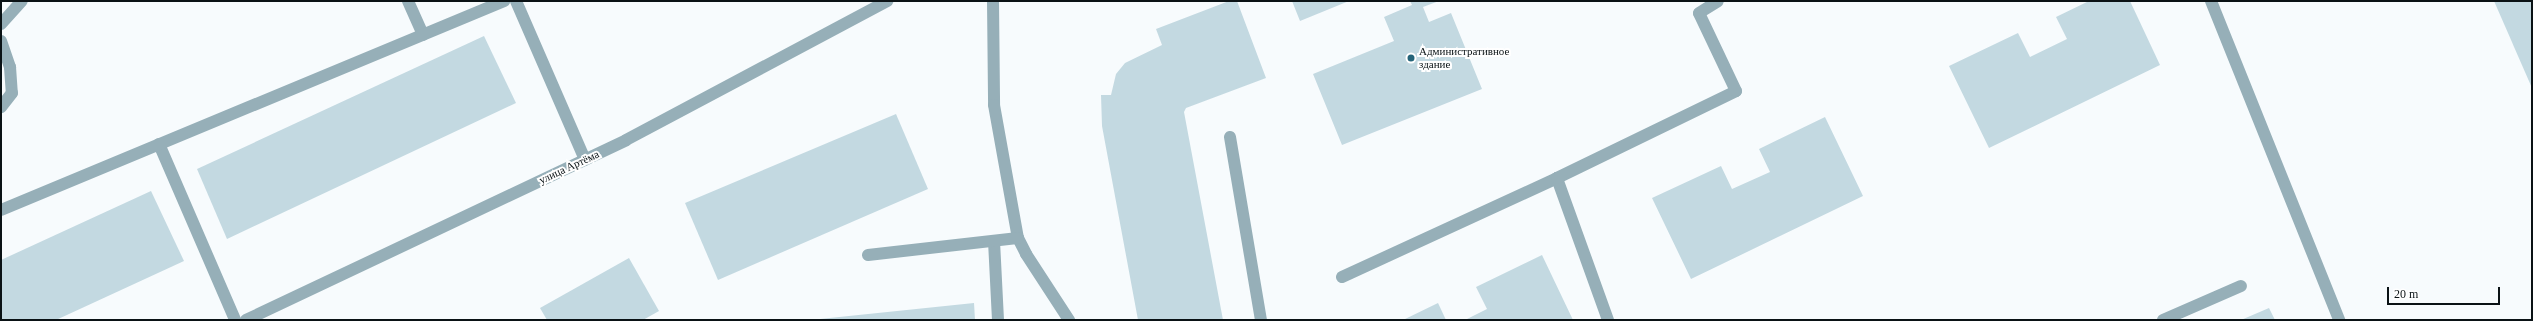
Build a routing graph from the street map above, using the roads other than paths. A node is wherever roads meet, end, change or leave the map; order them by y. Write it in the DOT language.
graph roads {
  1 [pos="22,1"];
  2 [pos="408,1"];
  3 [pos="504,1"];
  4 [pos="516,1"];
  5 [pos="887,1"];
  6 [pos="993,1"];
  7 [pos="1718,1"];
  8 [pos="2211,1"];
  9 [pos="1,24"];
  10 [pos="423,35"];
  11 [pos="1,41"];
  12 [pos="1,107"];
  13 [pos="1230,137"];
  14 [pos="159,144"];
  15 [pos="584,160"];
  16 [pos="1558,178"];
  17 [pos="1,210"];
  18 [pos="1018,238"];
  19 [pos="994,241"];
  20 [pos="868,255"];
  21 [pos="1342,277"];
  22 [pos="2241,286"];
  23 [pos="235,320"];
  24 [pos="246,320"];
  25 [pos="998,320"];
  26 [pos="1069,320"];
  27 [pos="1261,320"];
  28 [pos="1608,320"];
  29 [pos="2163,320"];
  30 [pos="2339,320"];
  1 -- 9 [label="street"];
  2 -- 10 [label="street"];
  3 -- 10 [label="street"];
  4 -- 15 [label="street"];
  5 -- 15 [label="street, улица Артёма"];
  6 -- 18 [label="street"];
  7 -- 16 [label="street"];
  8 -- 30 [label="street"];
  10 -- 14 [label="street"];
  11 -- 12 [label="street"];
  13 -- 27 [label="street"];
  14 -- 17 [label="street"];
  14 -- 23 [label="street"];
  15 -- 24 [label="street, улица Артёма"];
  16 -- 21 [label="street"];
  16 -- 28 [label="street"];
  18 -- 19 [label="street"];
  18 -- 26 [label="street"];
  19 -- 20 [label="street"];
  19 -- 25 [label="street"];
  22 -- 29 [label="street"];
}
